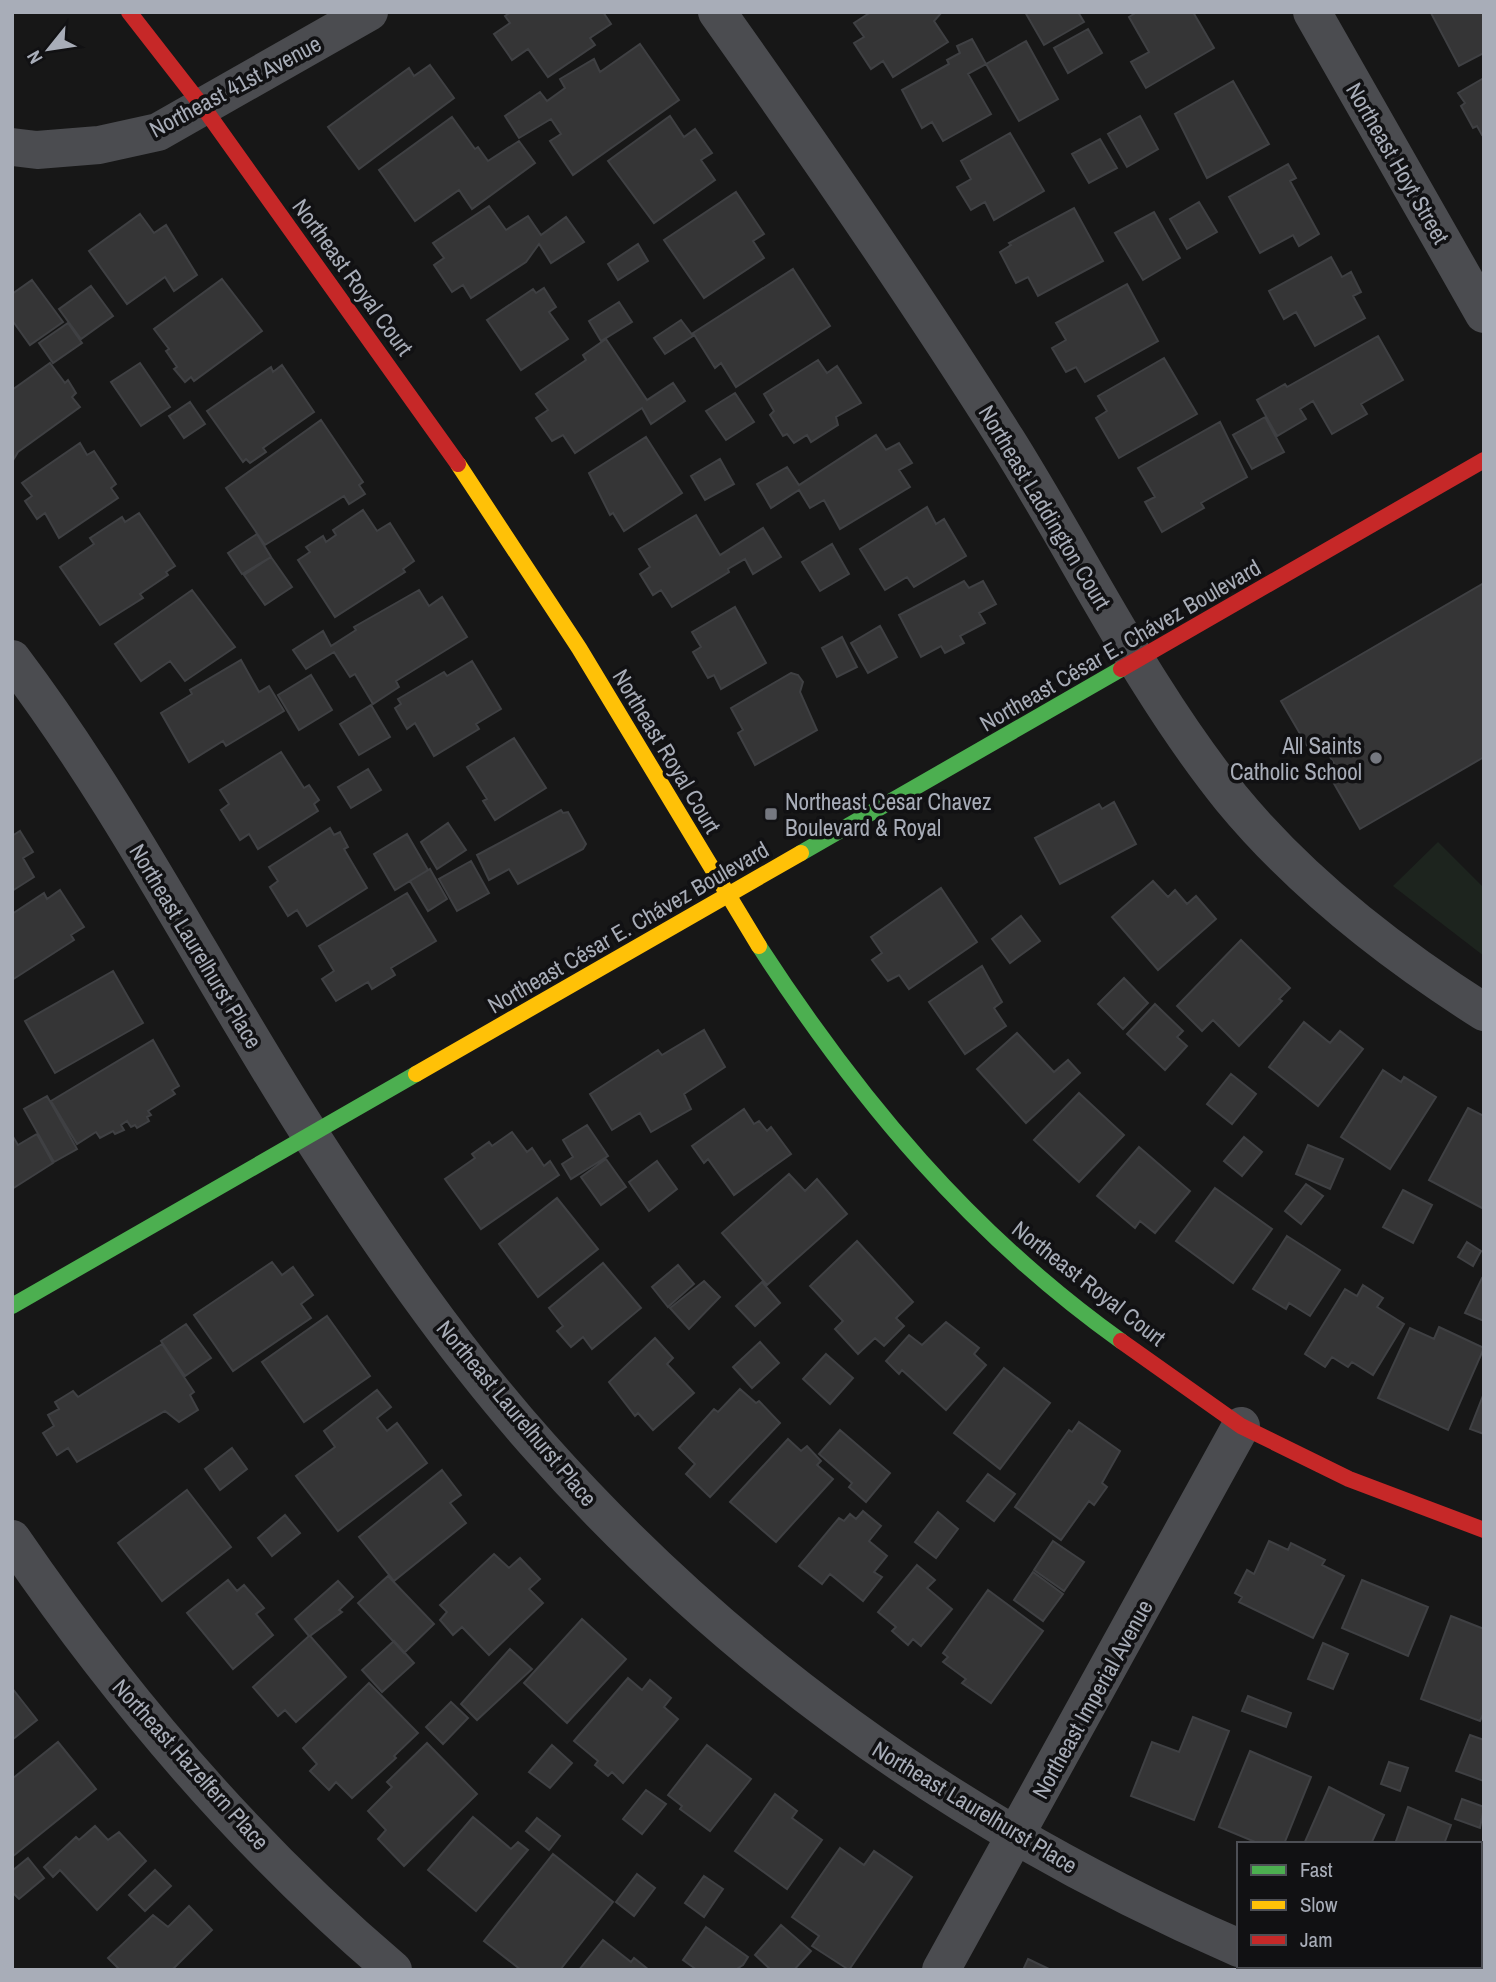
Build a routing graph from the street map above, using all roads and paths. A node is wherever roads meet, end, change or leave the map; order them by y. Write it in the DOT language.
graph roads {
  1 [pos="129,12"];
  2 [pos="369,12"];
  3 [pos="717,12"];
  4 [pos="1312,12"];
  5 [pos="203,107"];
  6 [pos="12,147"];
  7 [pos="1484,314"];
  8 [pos="1484,460"];
  9 [pos="12,659"];
  10 [pos="1139,660"];
  11 [pos="727,896"];
  12 [pos="1484,1012"];
  13 [pos="310,1135"];
  14 [pos="12,1306"];
  15 [pos="1241,1426"];
  16 [pos="1484,1530"];
  17 [pos="12,1539"];
  18 [pos="1016,1837"];
  19 [pos="1237,1947"];
  20 [pos="393,1970"];
  21 [pos="941,1970"];
  1 -- 5 [label="street, Northeast Royal Court"];
  2 -- 5 [label="street, Northeast 41st Avenue"];
  3 -- 10 [label="street, Northeast Laddington Court"];
  4 -- 7 [label="street, Northeast Hoyt Street"];
  5 -- 6 [label="street, Northeast 41st Avenue"];
  5 -- 11 [label="street, Northeast Royal Court"];
  8 -- 10 [label="street, Northeast César E. Chávez Boulevard"];
  9 -- 13 [label="street, Northeast Laurelhurst Place"];
  10 -- 11 [label="street, Northeast César E. Chávez Boulevard"];
  10 -- 12 [label="street, Northeast Laddington Court"];
  11 -- 13 [label="street, Northeast César E. Chávez Boulevard"];
  11 -- 15 [label="street, Northeast Royal Court"];
  13 -- 14 [label="street, Northeast César E. Chávez Boulevard"];
  13 -- 18 [label="street, Northeast Laurelhurst Place"];
  15 -- 16 [label="street, Northeast Royal Court"];
  15 -- 18 [label="street, Northeast Imperial Avenue"];
  17 -- 20 [label="street, Northeast Hazelfern Place"];
  18 -- 19 [label="street, Northeast Laurelhurst Place"];
  18 -- 21 [label="street, Northeast Imperial Avenue"];
}
